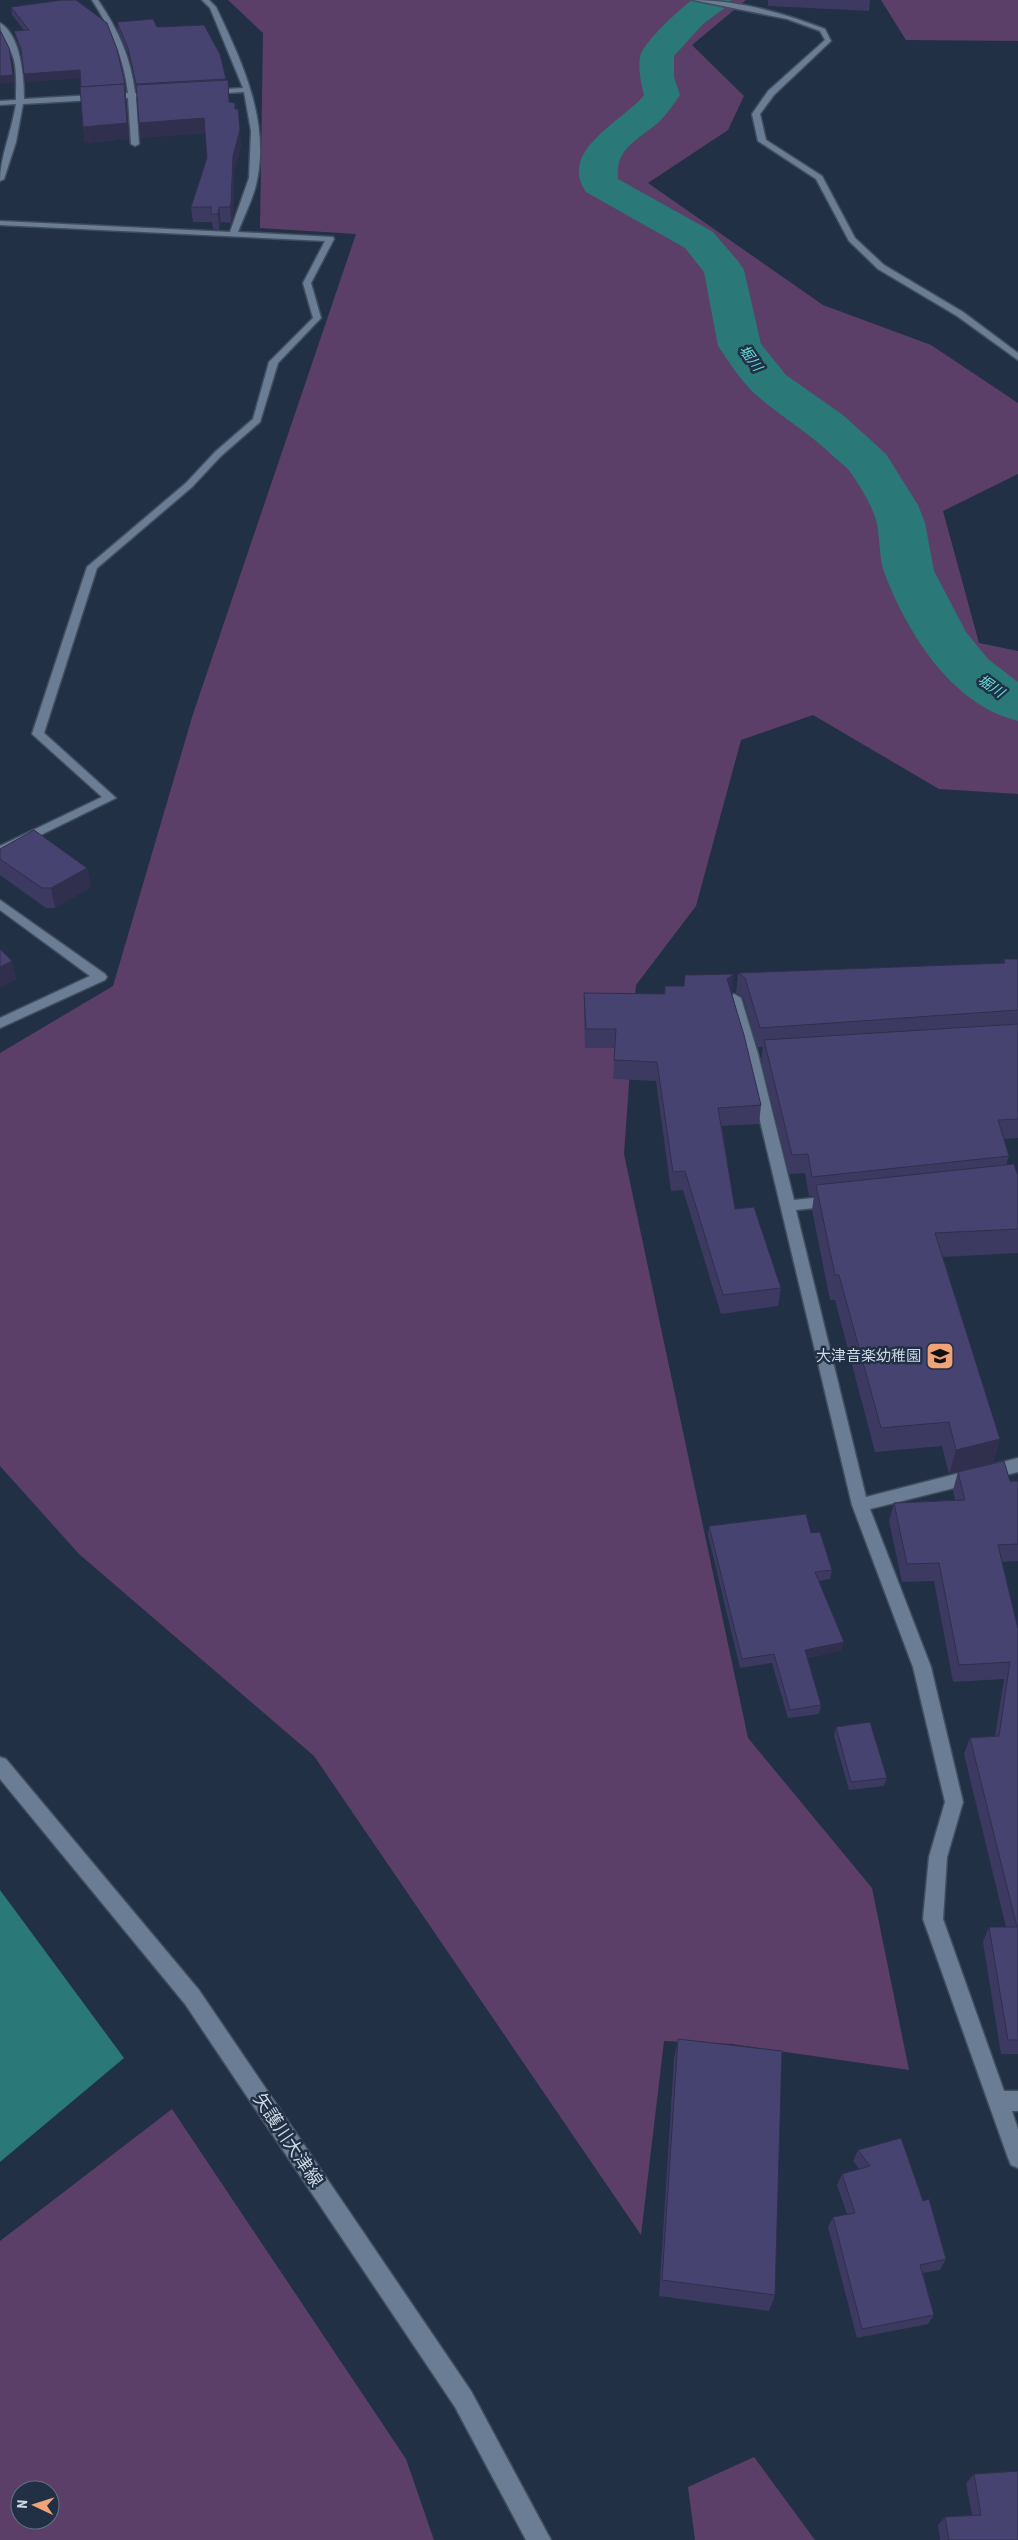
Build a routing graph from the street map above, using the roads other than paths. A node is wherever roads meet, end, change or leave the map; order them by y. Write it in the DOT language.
graph roads {
  1 [pos="95,0"];
  2 [pos="205,0"];
  3 [pos="696,0"];
  4 [pos="0,26"];
  5 [pos="247,90"];
  6 [pos="200,92"];
  7 [pos="162,94"];
  8 [pos="134,96"];
  9 [pos="18,102"];
  10 [pos="0,103"];
  11 [pos="135,144"];
  12 [pos="0,179"];
  13 [pos="0,223"];
  14 [pos="234,233"];
  15 [pos="1018,357"];
  16 [pos="0,851"];
  17 [pos="0,904"];
  18 [pos="734,998"];
  19 [pos="0,1024"];
  20 [pos="845,1200"];
  21 [pos="788,1206"];
  22 [pos="1018,1465"];
  23 [pos="860,1505"];
  24 [pos="0,1765"];
  25 [pos="997,2101"];
  26 [pos="1018,2101"];
  27 [pos="1018,2158"];
  28 [pos="539,2540"];
  1 -- 8 [label="street"];
  2 -- 5 [label="street"];
  3 -- 15 [label="street"];
  4 -- 9 [label="street"];
  5 -- 6 [label="street"];
  5 -- 14 [label="street"];
  7 -- 8 [label="street"];
  8 -- 9 [label="street"];
  8 -- 11 [label="street"];
  9 -- 10 [label="street"];
  9 -- 12 [label="street"];
  13 -- 14 [label="street"];
  14 -- 16 [label="street"];
  17 -- 19 [label="street"];
  18 -- 21 [label="street"];
  20 -- 21 [label="street"];
  21 -- 23 [label="street"];
  22 -- 23 [label="street"];
  23 -- 25 [label="street"];
  24 -- 28 [label="street, 矢護川大津線"];
  25 -- 26 [label="street"];
  25 -- 27 [label="street"];
}
